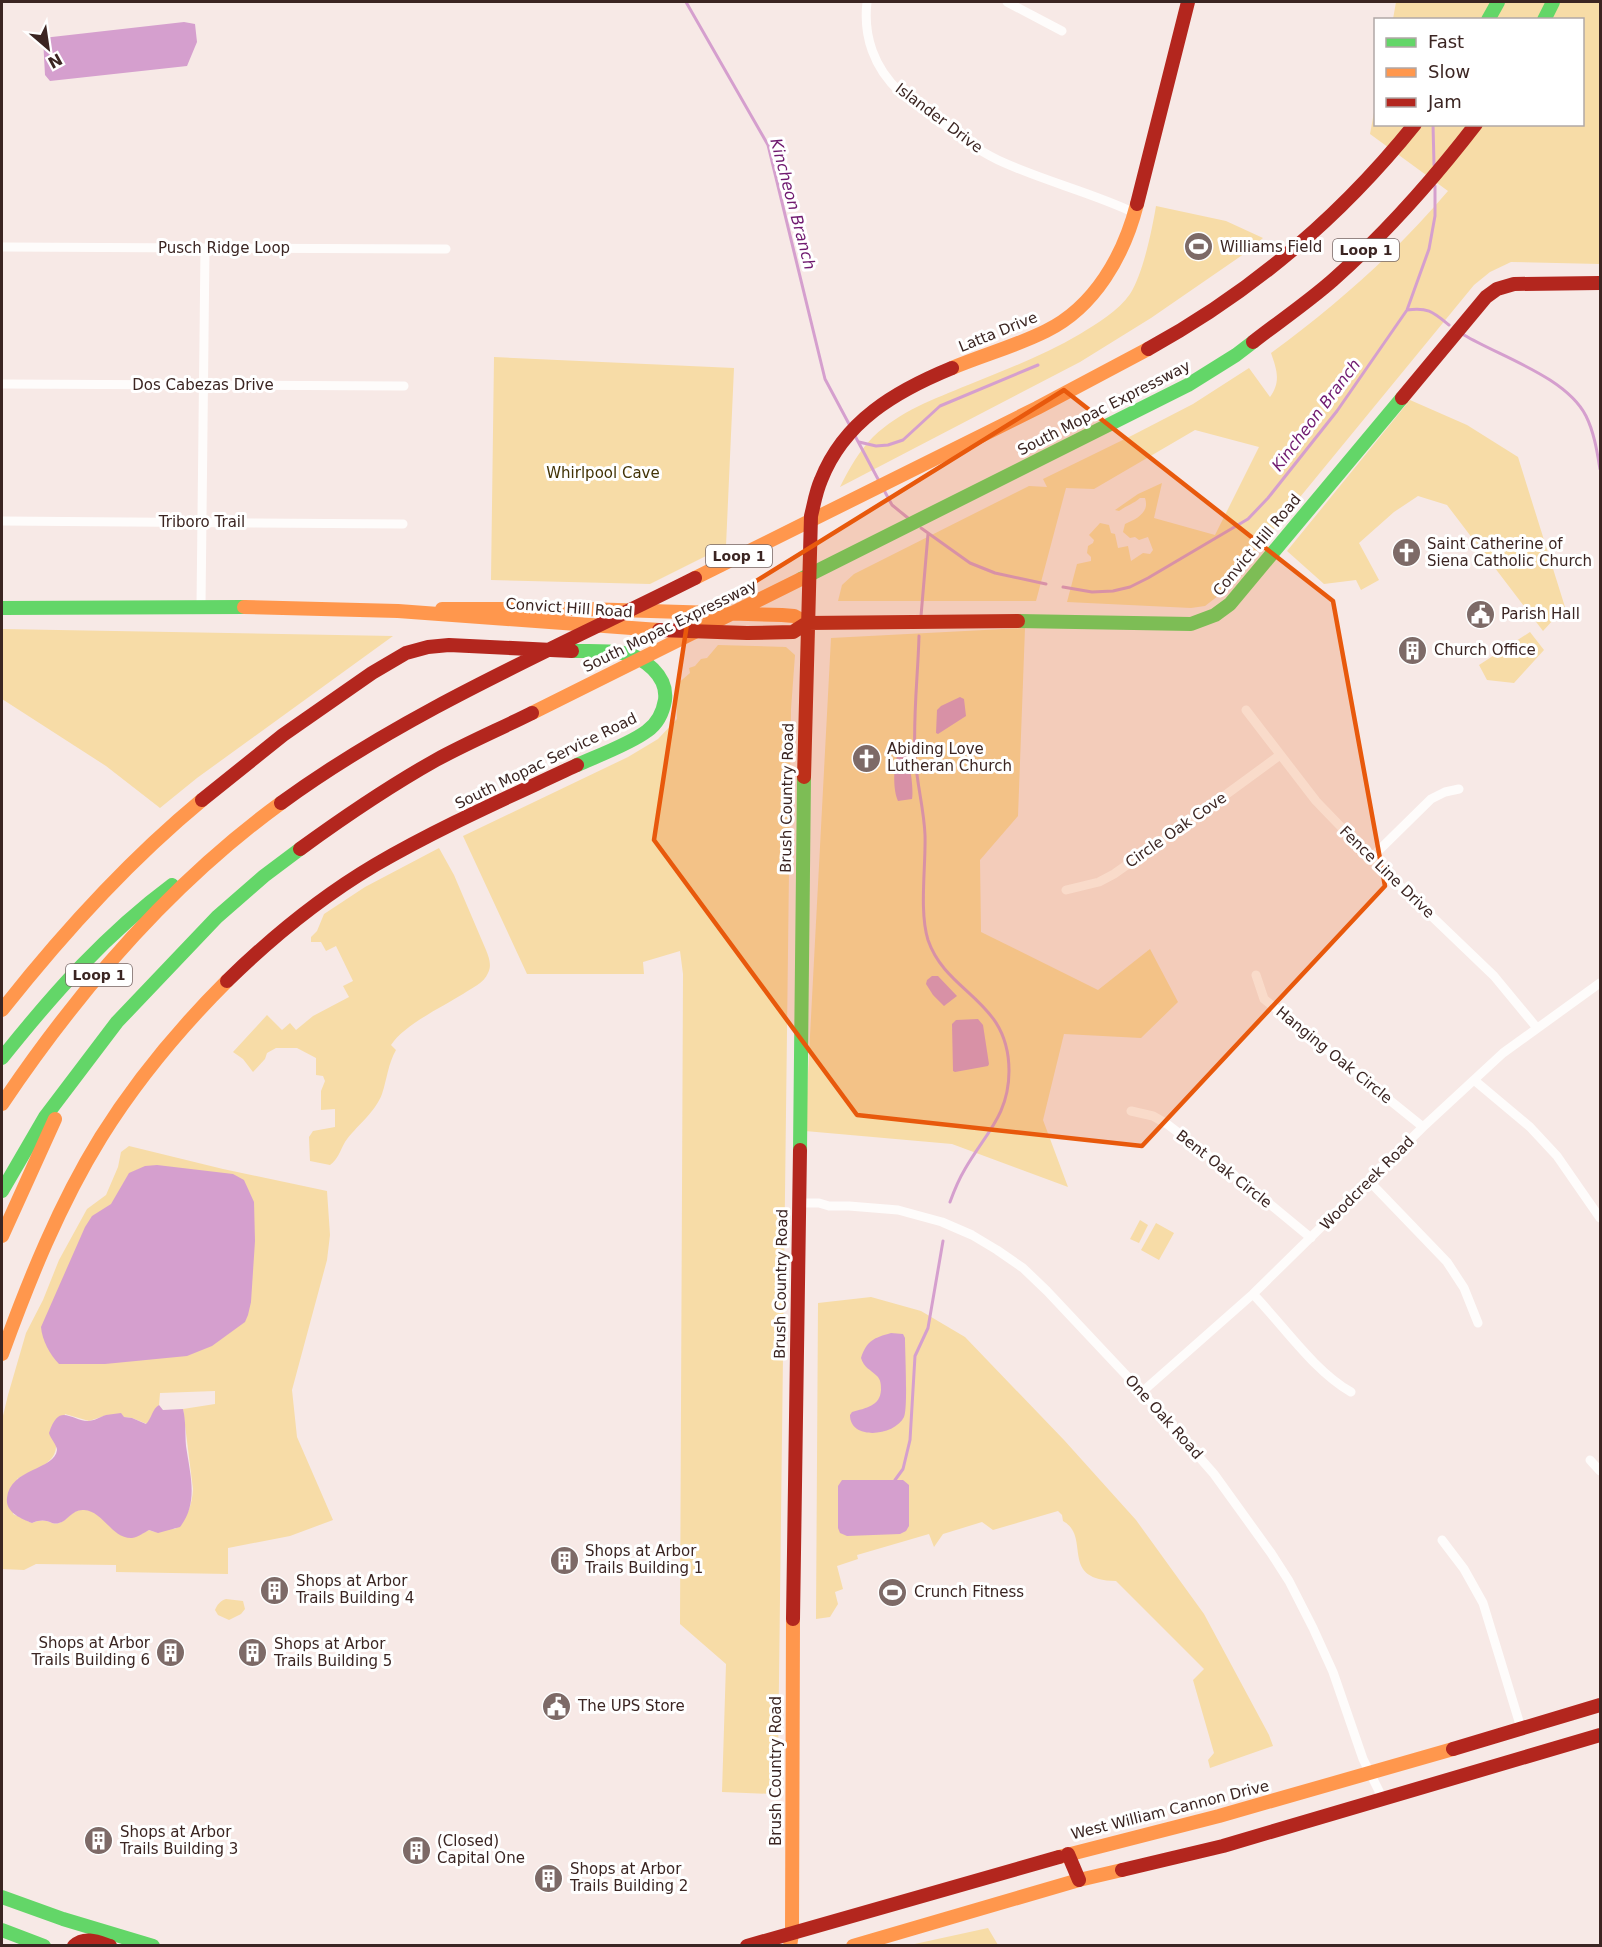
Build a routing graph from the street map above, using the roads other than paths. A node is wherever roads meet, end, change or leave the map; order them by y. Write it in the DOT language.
graph roads {
  1 [pos="867,2"];
  2 [pos="1007,2"];
  3 [pos="1188,2"];
  4 [pos="1498,2"];
  5 [pos="1553,2"];
  6 [pos="1489,18"];
  7 [pos="1545,18"];
  8 [pos="1062,31"];
  9 [pos="1412,126"];
  10 [pos="1474,126"];
  11 [pos="1135,213"];
  12 [pos="2,247"];
  13 [pos="205,248"];
  14 [pos="446,249"];
  15 [pos="1600,284"];
  16 [pos="2,384"];
  17 [pos="203,385"];
  18 [pos="404,386"];
  19 [pos="2,521"];
  20 [pos="202,522"];
  21 [pos="403,524"];
  22 [pos="201,606"];
  23 [pos="2,608"];
  24 [pos="398,611"];
  25 [pos="675,611"];
  26 [pos="807,623"];
  27 [pos="673,631"];
  28 [pos="1246,710"];
  29 [pos="1280,754"];
  30 [pos="1459,789"];
  31 [pos="211,858"];
  32 [pos="1371,858"];
  33 [pos="1066,890"];
  34 [pos="1256,975"];
  35 [pos="1600,983"];
  36 [pos="2,1010"];
  37 [pos="1537,1028"];
  38 [pos="2,1058"];
  39 [pos="1474,1080"];
  40 [pos="69,1087"];
  41 [pos="2,1104"];
  42 [pos="1131,1111"];
  43 [pos="1423,1127"];
  44 [pos="1369,1181"];
  45 [pos="2,1191"];
  46 [pos="799,1203"];
  47 [pos="1600,1218"];
  48 [pos="2,1236"];
  49 [pos="1311,1239"];
  50 [pos="1253,1294"];
  51 [pos="1478,1323"];
  52 [pos="2,1354"];
  53 [pos="1142,1392"];
  54 [pos="1351,1392"];
  55 [pos="1590,1460"];
  56 [pos="1600,1471"];
  57 [pos="1442,1540"];
  58 [pos="1600,1705"];
  59 [pos="1521,1728"];
  60 [pos="1600,1735"];
  61 [pos="1369,1774"];
  62 [pos="1383,1799"];
  63 [pos="1068,1854"];
  64 [pos="1079,1880"];
  65 [pos="2,1897"];
  66 [pos="2,1930"];
  67 [pos="791,1940"];
  68 [pos="44,1946"];
  69 [pos="74,1946"];
  70 [pos="110,1946"];
  71 [pos="153,1946"];
  72 [pos="747,1946"];
  73 [pos="853,1946"];
  1 -- 11 [label="street, Islander Drive"];
  2 -- 8 [label="street"];
  3 -- 11 [label="main road, Latta Drive"];
  4 -- 6 [label="main road"];
  5 -- 7 [label="main road"];
  9 -- 31 [label="main road, South Mopac Expressway / Loop 1"];
  10 -- 40 [label="main road, South Mopac Expressway / Loop 1"];
  11 -- 26 [label="main road, Latta Drive"];
  12 -- 13 [label="street, Pusch Ridge Loop"];
  13 -- 14 [label="street, Pusch Ridge Loop"];
  13 -- 17 [label="street"];
  15 -- 26 [label="main road, Convict Hill Road"];
  16 -- 17 [label="street, Dos Cabezas Drive"];
  17 -- 18 [label="street, Dos Cabezas Drive"];
  17 -- 20 [label="street"];
  19 -- 20 [label="street, Triboro Trail"];
  20 -- 21 [label="street, Triboro Trail"];
  20 -- 22 [label="street"];
  22 -- 23 [label="main road, Convict Hill Road"];
  22 -- 24 [label="main road, Convict Hill Road"];
  24 -- 25 [label="main road, Convict Hill Road"];
  24 -- 27 [label="main road, Convict Hill Road"];
  25 -- 26 [label="main road, Convict Hill Road"];
  25 -- 27 [label="main road"];
  26 -- 27 [label="main road, Convict Hill Road"];
  26 -- 46 [label="main road, Brush Country Road"];
  28 -- 29 [label="street, Fence Line Drive"];
  29 -- 32 [label="street, Fence Line Drive"];
  29 -- 33 [label="street, Circle Oak Cove"];
  30 -- 32 [label="street"];
  31 -- 38 [label="main road"];
  31 -- 41 [label="main road, South Mopac Expressway / Loop 1"];
  32 -- 37 [label="street, Fence Line Drive"];
  34 -- 43 [label="street, Hanging Oak Circle"];
  35 -- 37 [label="street, Woodcreek Road"];
  36 -- 52 [label="main road, South Mopac Service Road"];
  37 -- 39 [label="street, Woodcreek Road"];
  39 -- 43 [label="street, Woodcreek Road"];
  39 -- 47 [label="street"];
  40 -- 45 [label="main road, South Mopac Expressway / Loop 1"];
  40 -- 48 [label="main road"];
  42 -- 49 [label="street, Bent Oak Circle"];
  43 -- 44 [label="street, Woodcreek Road"];
  44 -- 49 [label="street, Woodcreek Road"];
  44 -- 51 [label="street"];
  46 -- 53 [label="street, One Oak Road"];
  46 -- 67 [label="main road, Brush Country Road"];
  49 -- 50 [label="street, Woodcreek Road"];
  50 -- 53 [label="street, Woodcreek Road"];
  50 -- 54 [label="street"];
  53 -- 61 [label="street, One Oak Road"];
  55 -- 56 [label="street"];
  57 -- 59 [label="street"];
  58 -- 59 [label="main road, West William Cannon Drive"];
  59 -- 61 [label="main road, West William Cannon Drive"];
  60 -- 62 [label="main road"];
  61 -- 62 [label="street, One Oak Road"];
  61 -- 63 [label="main road, West William Cannon Drive"];
  62 -- 64 [label="main road"];
  63 -- 64 [label="main road"];
  63 -- 67 [label="main road, West William Cannon Drive"];
  64 -- 73 [label="main road"];
  65 -- 71 [label="main road"];
  66 -- 68 [label="main road"];
  67 -- 72 [label="main road, West William Cannon Drive"];
  69 -- 70 [label="main road"];
}
